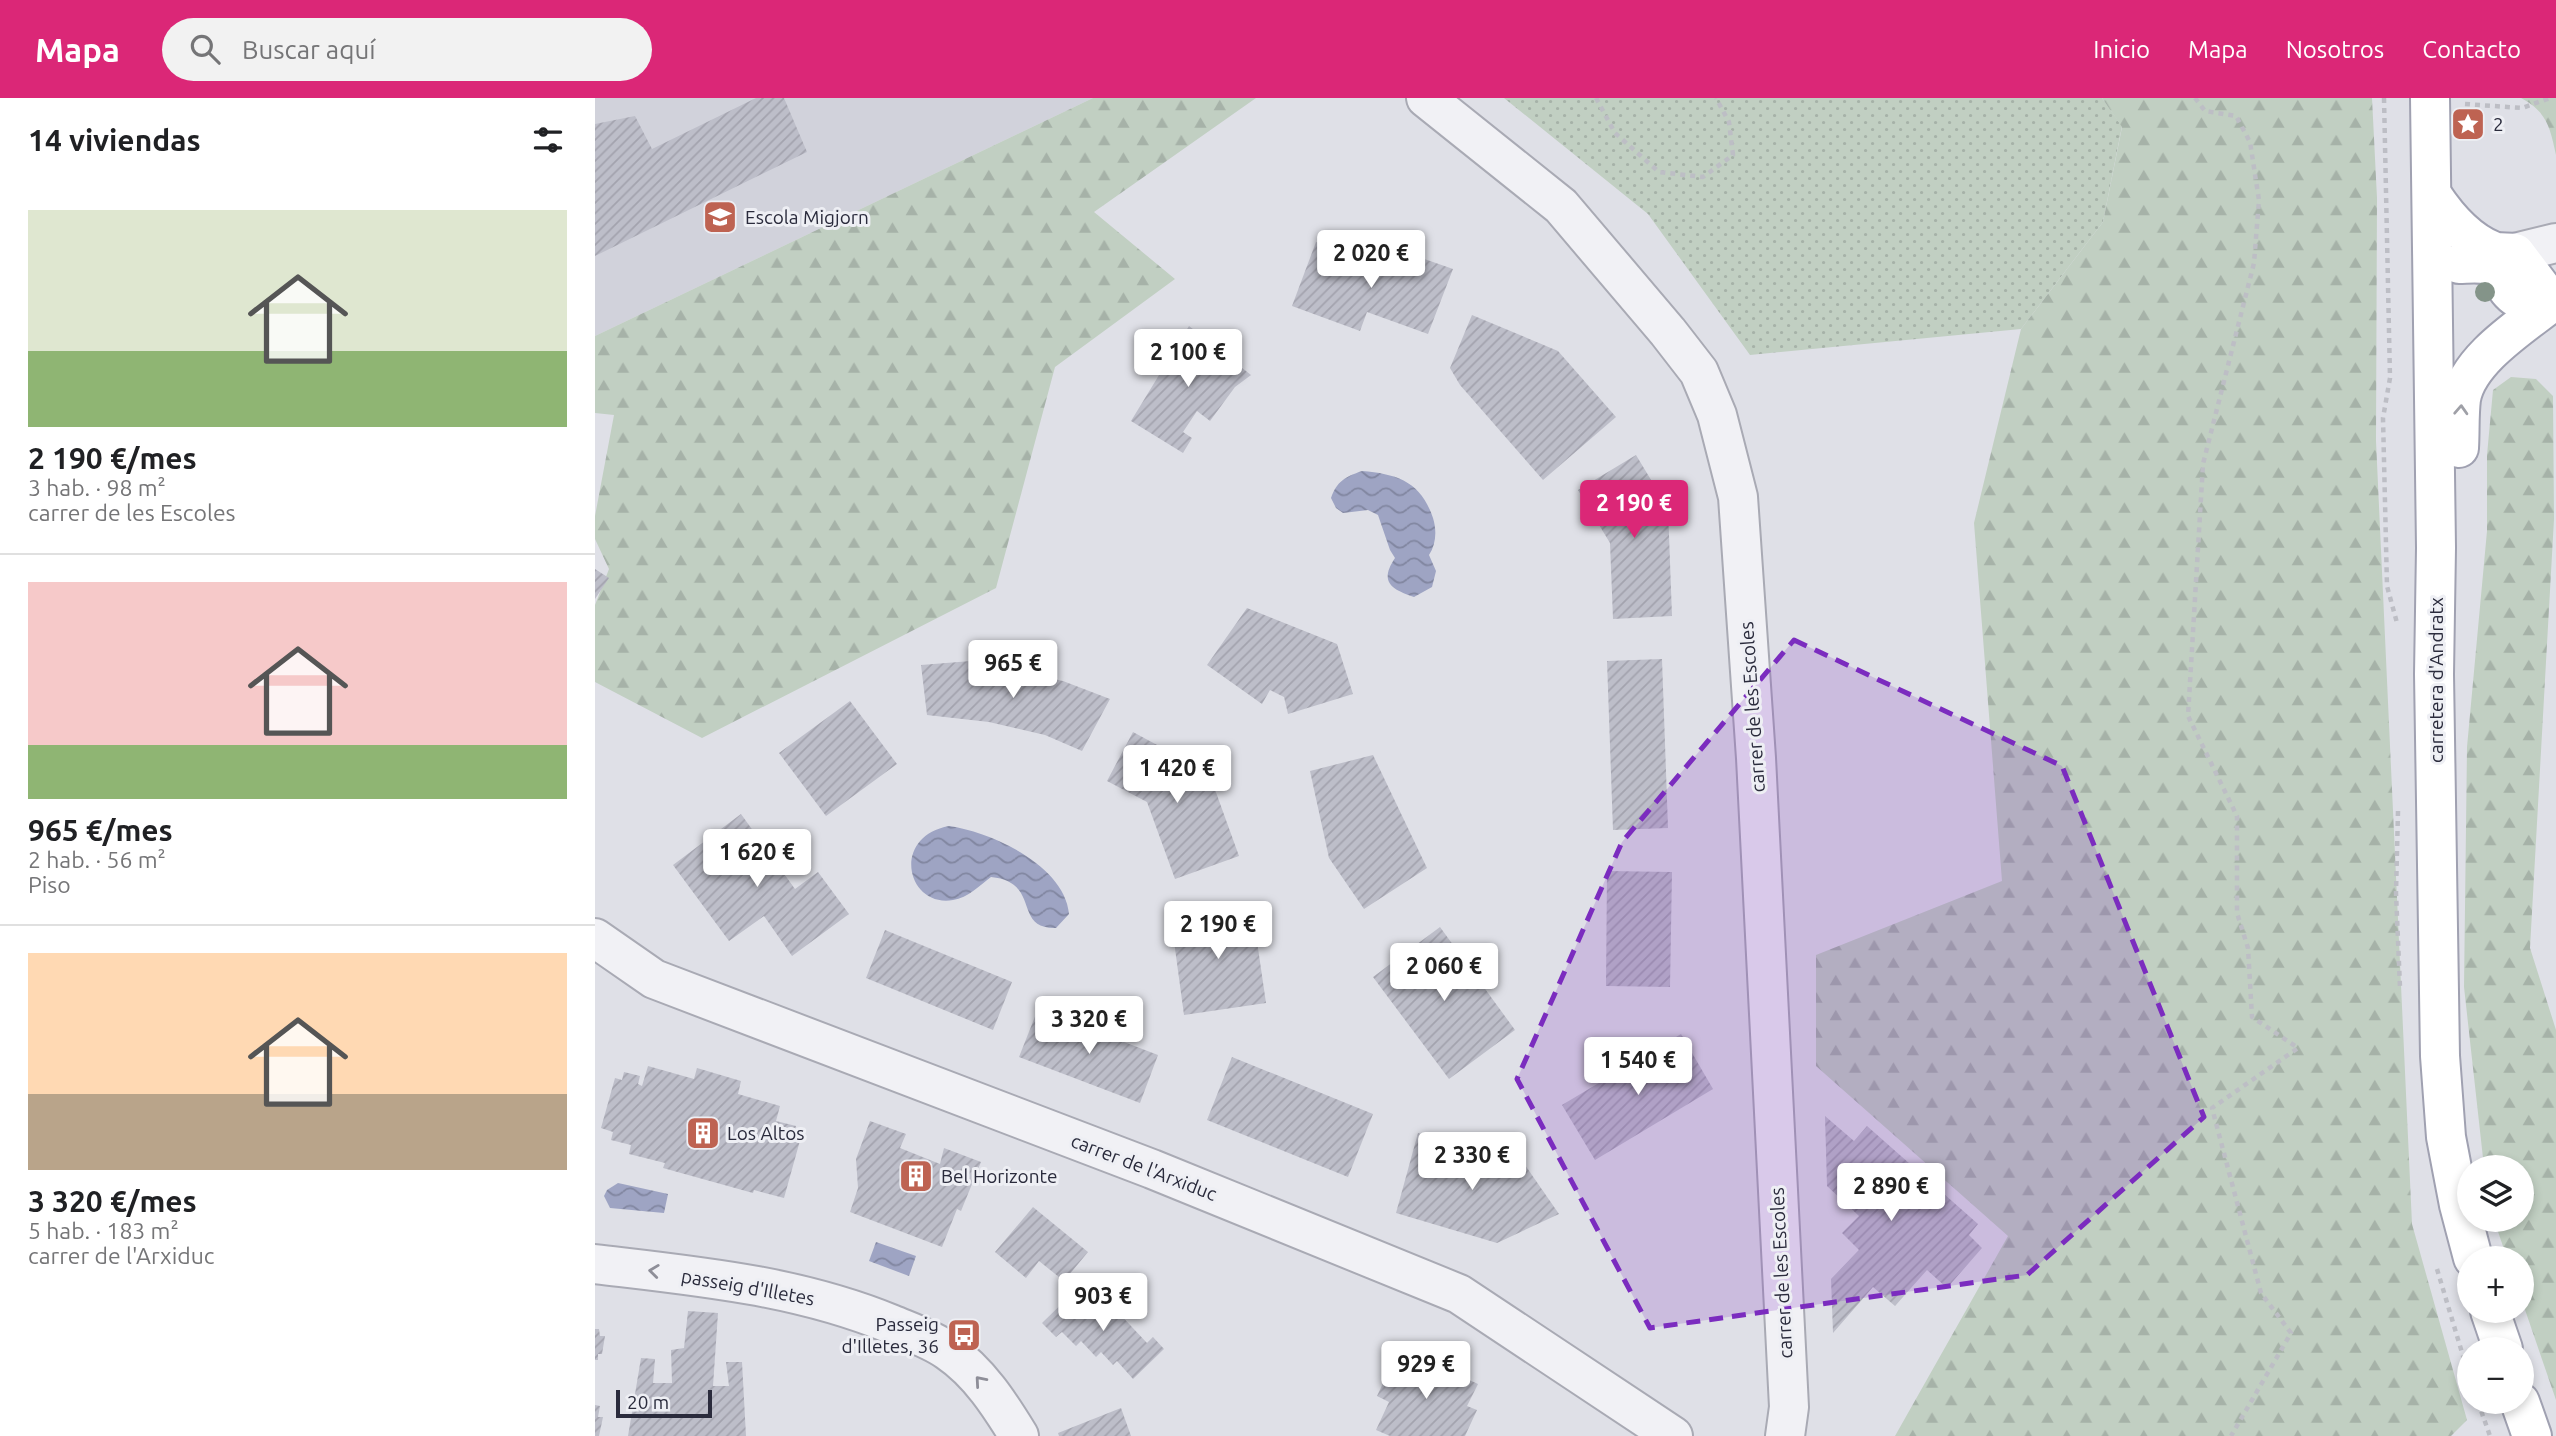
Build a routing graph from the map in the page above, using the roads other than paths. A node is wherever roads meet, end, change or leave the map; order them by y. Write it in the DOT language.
graph roads {
  1 [pos="1426,98"];
  2 [pos="2442,101"];
  3 [pos="2433,196"];
  4 [pos="2476,242"];
  5 [pos="2556,243"];
  6 [pos="2515,253"];
  7 [pos="2433,258"];
  8 [pos="2555,303"];
  9 [pos="2437,548"];
  10 [pos="595,938"];
  11 [pos="2470,1246"];
  12 [pos="595,1264"];
  13 [pos="2524,1414"];
  14 [pos="1019,1436"];
  15 [pos="1673,1436"];
  16 [pos="1785,1436"];
  17 [pos="2532,1436"];
  1 -- 16 [label="street, carrer de les Escoles"];
  2 -- 3 [label="main road, carretera d'Andratx"];
  3 -- 4 [label="main road"];
  3 -- 7 [label="main road, carretera d'Andratx"];
  4 -- 6 [label="main road"];
  4 -- 7 [label="main road"];
  5 -- 6 [label="street"];
  6 -- 8 [label="main road"];
  7 -- 8 [label="main road"];
  7 -- 9 [label="main road, carretera d'Andratx"];
  9 -- 8 [label="main road, one-way"];
  9 -- 11 [label="main road, carretera d'Andratx"];
  10 -- 15 [label="street, carrer de l'Arxiduc"];
  14 -- 12 [label="street, passeig d'Illetes, one-way"];
  13 -- 17 [label="main road"];
}
